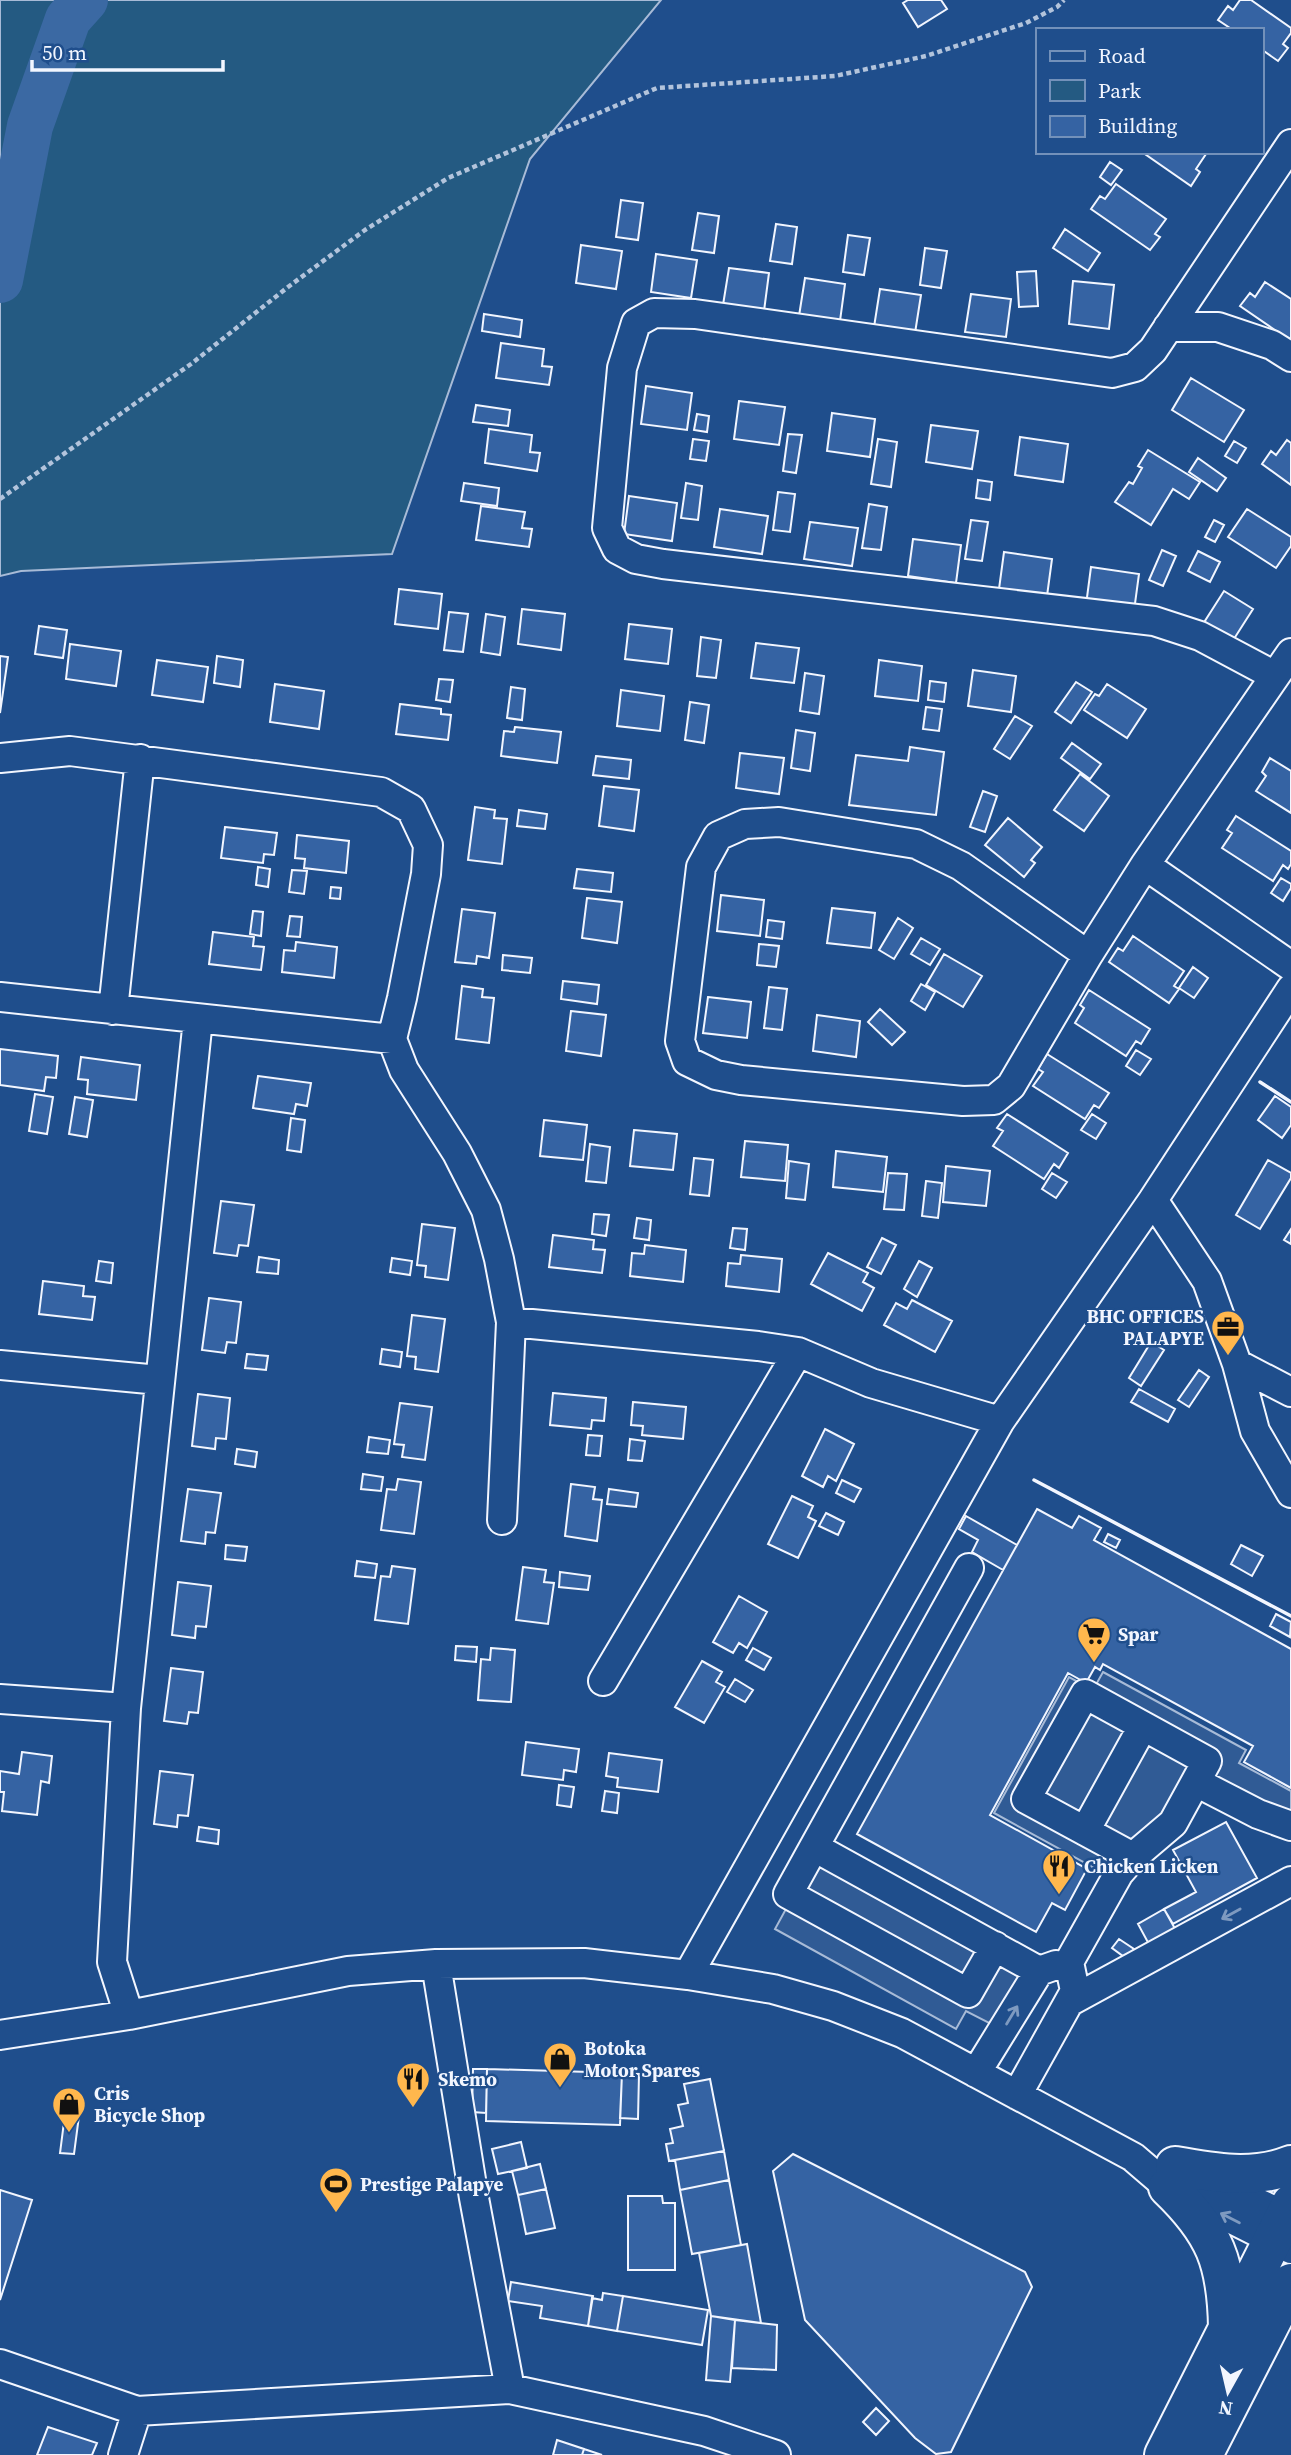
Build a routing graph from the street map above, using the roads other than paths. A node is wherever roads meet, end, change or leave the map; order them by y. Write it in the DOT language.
graph roads {
  1 [pos="1291,144"];
  2 [pos="1168,327"];
  3 [pos="1291,357"];
  4 [pos="1291,653"];
  5 [pos="1275,676"];
  6 [pos="0,758"];
  7 [pos="140,759"];
  8 [pos="1145,865"];
  9 [pos="1088,955"];
  10 [pos="1291,966"];
  11 [pos="1291,989"];
  12 [pos="0,997"];
  13 [pos="113,1010"];
  14 [pos="198,1019"];
  15 [pos="392,1039"];
  16 [pos="1153,1200"];
  17 [pos="511,1322"];
  18 [pos="799,1352"];
  19 [pos="1237,1364"];
  20 [pos="0,1365"];
  21 [pos="159,1380"];
  22 [pos="1291,1392"];
  23 [pos="1000,1420"];
  24 [pos="1291,1493"];
  25 [pos="502,1520"];
  26 [pos="969,1568"];
  27 [pos="603,1681"];
  28 [pos="0,1699"];
  29 [pos="126,1708"];
  30 [pos="1143,1726"];
  31 [pos="1196,1783"];
  32 [pos="1291,1826"];
  33 [pos="1085,1831"];
  34 [pos="814,1847"];
  35 [pos="1133,1857"];
  36 [pos="1291,1881"];
  37 [pos="995,1946"];
  38 [pos="1069,1962"];
  39 [pos="436,1964"];
  40 [pos="1039,1971"];
  41 [pos="688,1975"];
  42 [pos="1069,2002"];
  43 [pos="129,2015"];
  44 [pos="0,2035"];
  45 [pos="976,2073"];
  46 [pos="1017,2095"];
  47 [pos="1291,2165"];
  48 [pos="1172,2176"];
  49 [pos="1286,2225"];
  50 [pos="1291,2283"];
  51 [pos="1228,2328"];
  52 [pos="0,2364"];
  53 [pos="510,2389"];
  54 [pos="137,2412"];
  55 [pos="123,2455"];
  56 [pos="776,2455"];
  57 [pos="1164,2455"];
  58 [pos="1203,2455"];
  1 -- 2 [label="street"];
  2 -- 3 [label="street"];
  2 -- 5 [label="street"];
  4 -- 5 [label="street"];
  5 -- 8 [label="street"];
  6 -- 7 [label="street"];
  7 -- 13 [label="street"];
  7 -- 15 [label="street"];
  8 -- 9 [label="street"];
  8 -- 10 [label="street"];
  9 -- 9 [label="street"];
  11 -- 16 [label="street"];
  12 -- 13 [label="street"];
  13 -- 14 [label="street"];
  14 -- 15 [label="street"];
  14 -- 21 [label="street"];
  15 -- 17 [label="street"];
  16 -- 19 [label="street"];
  16 -- 23 [label="street"];
  17 -- 18 [label="street"];
  17 -- 25 [label="street"];
  18 -- 23 [label="street"];
  18 -- 27 [label="street"];
  19 -- 22 [label="street"];
  19 -- 24 [label="street"];
  20 -- 21 [label="street"];
  21 -- 29 [label="street"];
  23 -- 41 [label="street"];
  26 -- 34 [label="street"];
  28 -- 29 [label="street"];
  29 -- 43 [label="street"];
  30 -- 31 [label="street"];
  30 -- 33 [label="street"];
  30 -- 33 [label="street"];
  31 -- 32 [label="street"];
  31 -- 35 [label="street"];
  33 -- 35 [label="street"];
  34 -- 37 [label="street"];
  34 -- 37 [label="street"];
  35 -- 38 [label="street"];
  36 -- 42 [label="street, one-way"];
  37 -- 40 [label="street"];
  38 -- 40 [label="street"];
  38 -- 42 [label="street"];
  39 -- 41 [label="street"];
  39 -- 43 [label="street"];
  39 -- 53 [label="street"];
  45 -- 40 [label="street, one-way"];
  41 -- 45 [label="street"];
  42 -- 46 [label="street"];
  43 -- 44 [label="street"];
  45 -- 46 [label="street"];
  46 -- 48 [label="street"];
  47 -- 48 [label="highway"];
  48 -- 49 [label="street"];
  48 -- 51 [label="highway"];
  49 -- 51 [label="highway"];
  50 -- 58 [label="highway"];
  51 -- 57 [label="highway"];
  52 -- 54 [label="street"];
  53 -- 54 [label="street"];
  53 -- 56 [label="street"];
  54 -- 55 [label="street"];
}
